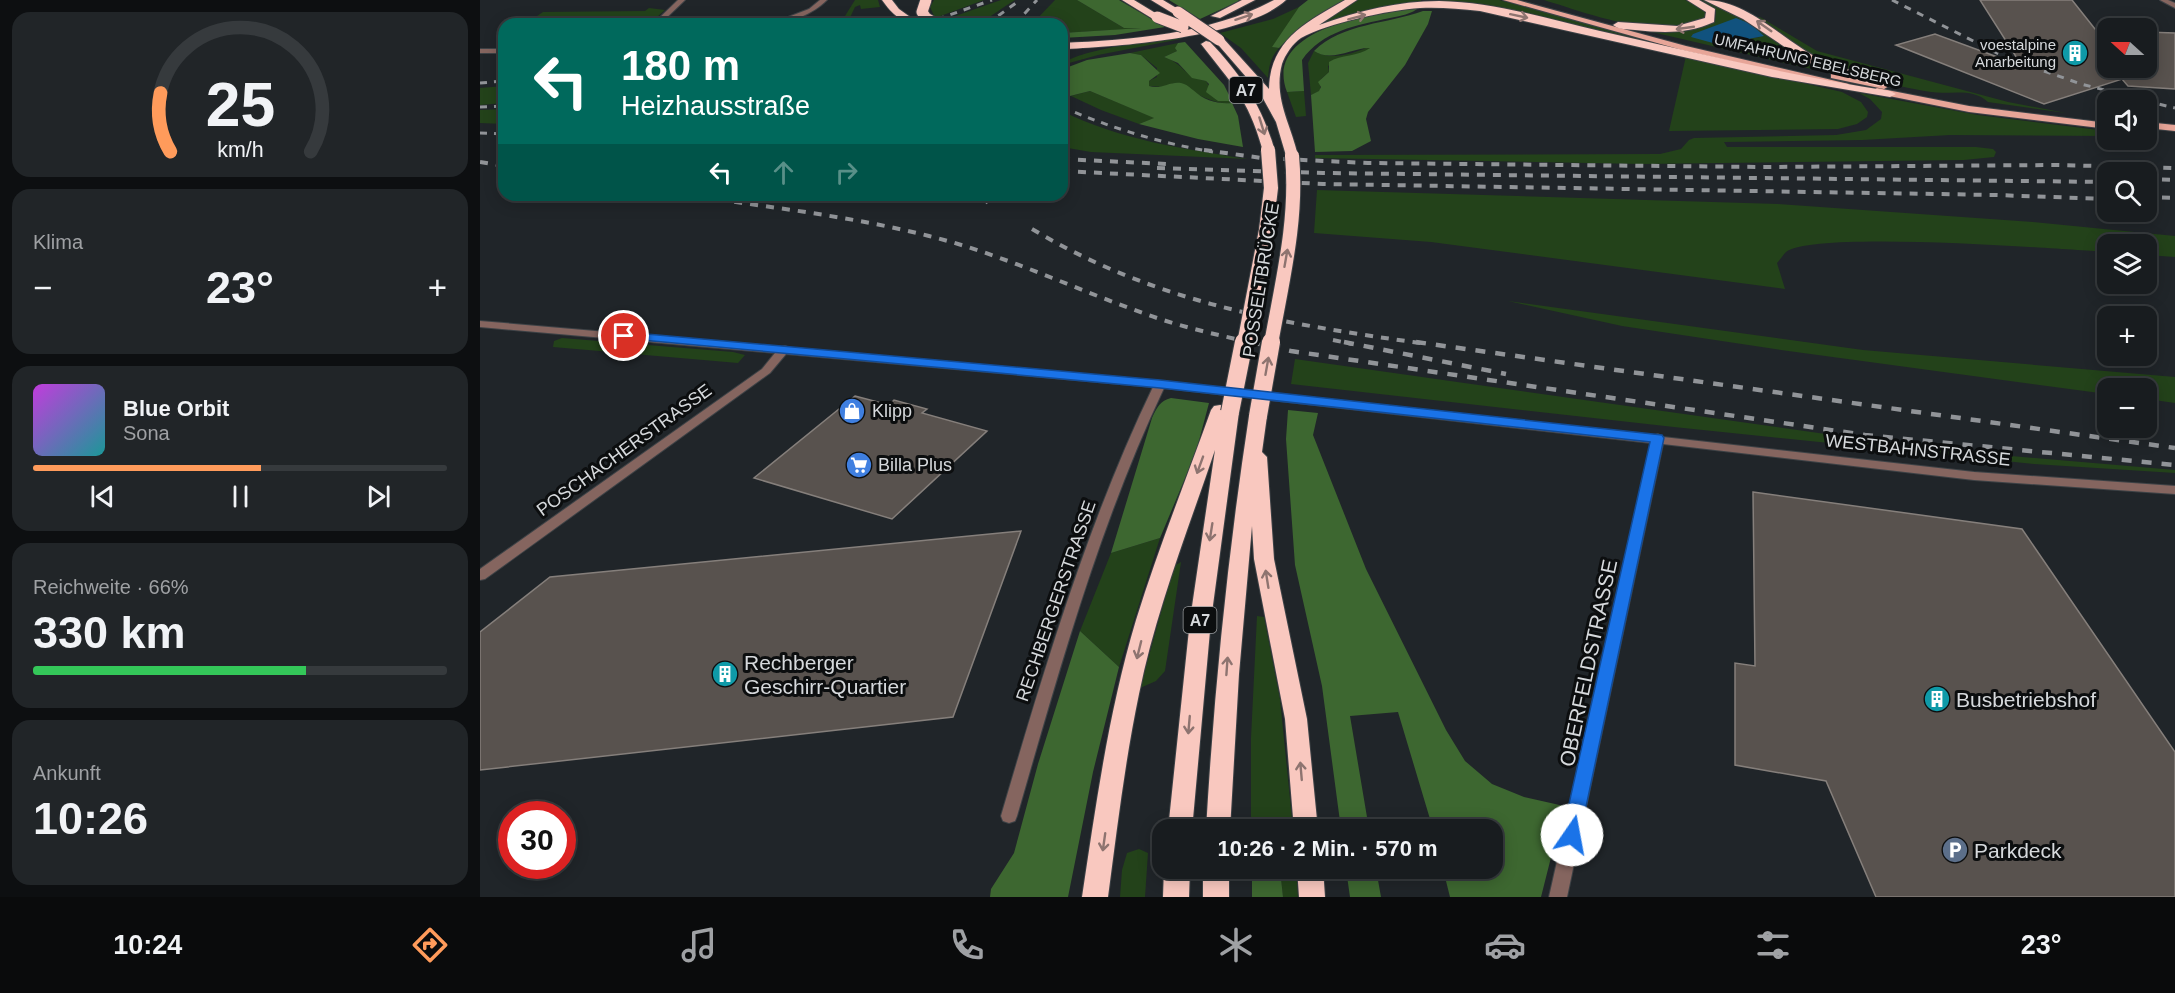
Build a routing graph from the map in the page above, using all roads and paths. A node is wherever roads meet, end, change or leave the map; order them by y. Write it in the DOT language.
graph roads {
  1 [pos="682,0"];
  2 [pos="824,0"];
  3 [pos="887,0"];
  4 [pos="926,0"];
  5 [pos="1127,0"];
  6 [pos="1138,0"];
  7 [pos="1156,0"];
  8 [pos="1250,0"];
  9 [pos="1281,0"];
  10 [pos="1352,0"];
  11 [pos="1507,0"];
  12 [pos="1532,0"];
  13 [pos="1692,0"];
  14 [pos="1709,0"];
  15 [pos="2163,0"];
  16 [pos="2175,6"];
  17 [pos="1161,16"];
  18 [pos="662,18"];
  19 [pos="790,18"];
  20 [pos="906,18"];
  21 [pos="926,18"];
  22 [pos="1618,25"];
  23 [pos="1301,35"];
  24 [pos="1068,41"];
  25 [pos="1068,46"];
  26 [pos="480,51"];
  27 [pos="498,51"];
  28 [pos="1891,90"];
  29 [pos="1275,106"];
  30 [pos="2097,119"];
  31 [pos="2097,125"];
  32 [pos="2157,126"];
  33 [pos="2175,128"];
  34 [pos="2157,132"];
  35 [pos="2175,134"];
  36 [pos="480,324"];
  37 [pos="785,349"];
  38 [pos="1160,384"];
  39 [pos="1225,411"];
  40 [pos="1257,424"];
  41 [pos="1658,438"];
  42 [pos="2175,490"];
  43 [pos="480,576"];
  44 [pos="1009,816"];
  45 [pos="1181,819"];
  46 [pos="1219,819"];
  47 [pos="1305,819"];
  48 [pos="1177,879"];
  49 [pos="1216,879"];
  50 [pos="1311,879"];
  51 [pos="1097,894"];
  52 [pos="1176,897"];
  53 [pos="1216,897"];
  54 [pos="1312,897"];
  55 [pos="1558,897"];
  1 -- 18 [label="street"];
  2 -- 19 [label="street"];
  3 -- 20 [label="highway"];
  4 -- 21 [label="highway, bridge"];
  5 -- 17 [label="highway"];
  6 -- 17 [label="highway"];
  7 -- 29 [label="highway, A7, bridge"];
  8 -- 24 [label="highway"];
  25 -- 9 [label="highway, one-way"];
  10 -- 23 [label="highway"];
  11 -- 28 [label="main road, UMFAHRUNG EBELSBERG"];
  12 -- 22 [label="main road, UMFAHRUNG EBELSBERG"];
  13 -- 22 [label="highway, one-way"];
  28 -- 14 [label="highway, one-way"];
  15 -- 16 [label="street"];
  17 -- 39 [label="highway, POSSELTBRÜCKE / A7, one-way, bridge"];
  22 -- 28 [label="main road, UMFAHRUNG EBELSBERG"];
  23 -- 28 [label="highway, one-way"];
  23 -- 29 [label="highway"];
  26 -- 27 [label="street"];
  28 -- 30 [label="main road, UMFAHRUNG EBELSBERG"];
  28 -- 31 [label="main road, UMFAHRUNG EBELSBERG"];
  40 -- 29 [label="highway, POSSELTBRÜCKE / A7, one-way, bridge"];
  32 -- 33 [label="main road"];
  34 -- 35 [label="main road"];
  36 -- 37 [label="street, WESTBAHNSTRASSE"];
  37 -- 38 [label="street, WESTBAHNSTRASSE"];
  37 -- 43 [label="street, POSCHACHERSTRASSE"];
  38 -- 41 [label="street, WESTBAHNSTRASSE"];
  38 -- 44 [label="street, RECHBERGERSTRASSE"];
  39 -- 45 [label="highway, A7, one-way"];
  39 -- 51 [label="highway, one-way"];
  46 -- 40 [label="highway, A7, one-way"];
  47 -- 40 [label="highway, one-way"];
  41 -- 42 [label="street, WESTBAHNSTRASSE"];
  41 -- 55 [label="street, OBERFELDSTRASSE"];
  48 -- 52 [label="highway"];
  49 -- 53 [label="highway"];
  50 -- 54 [label="highway"];
}
